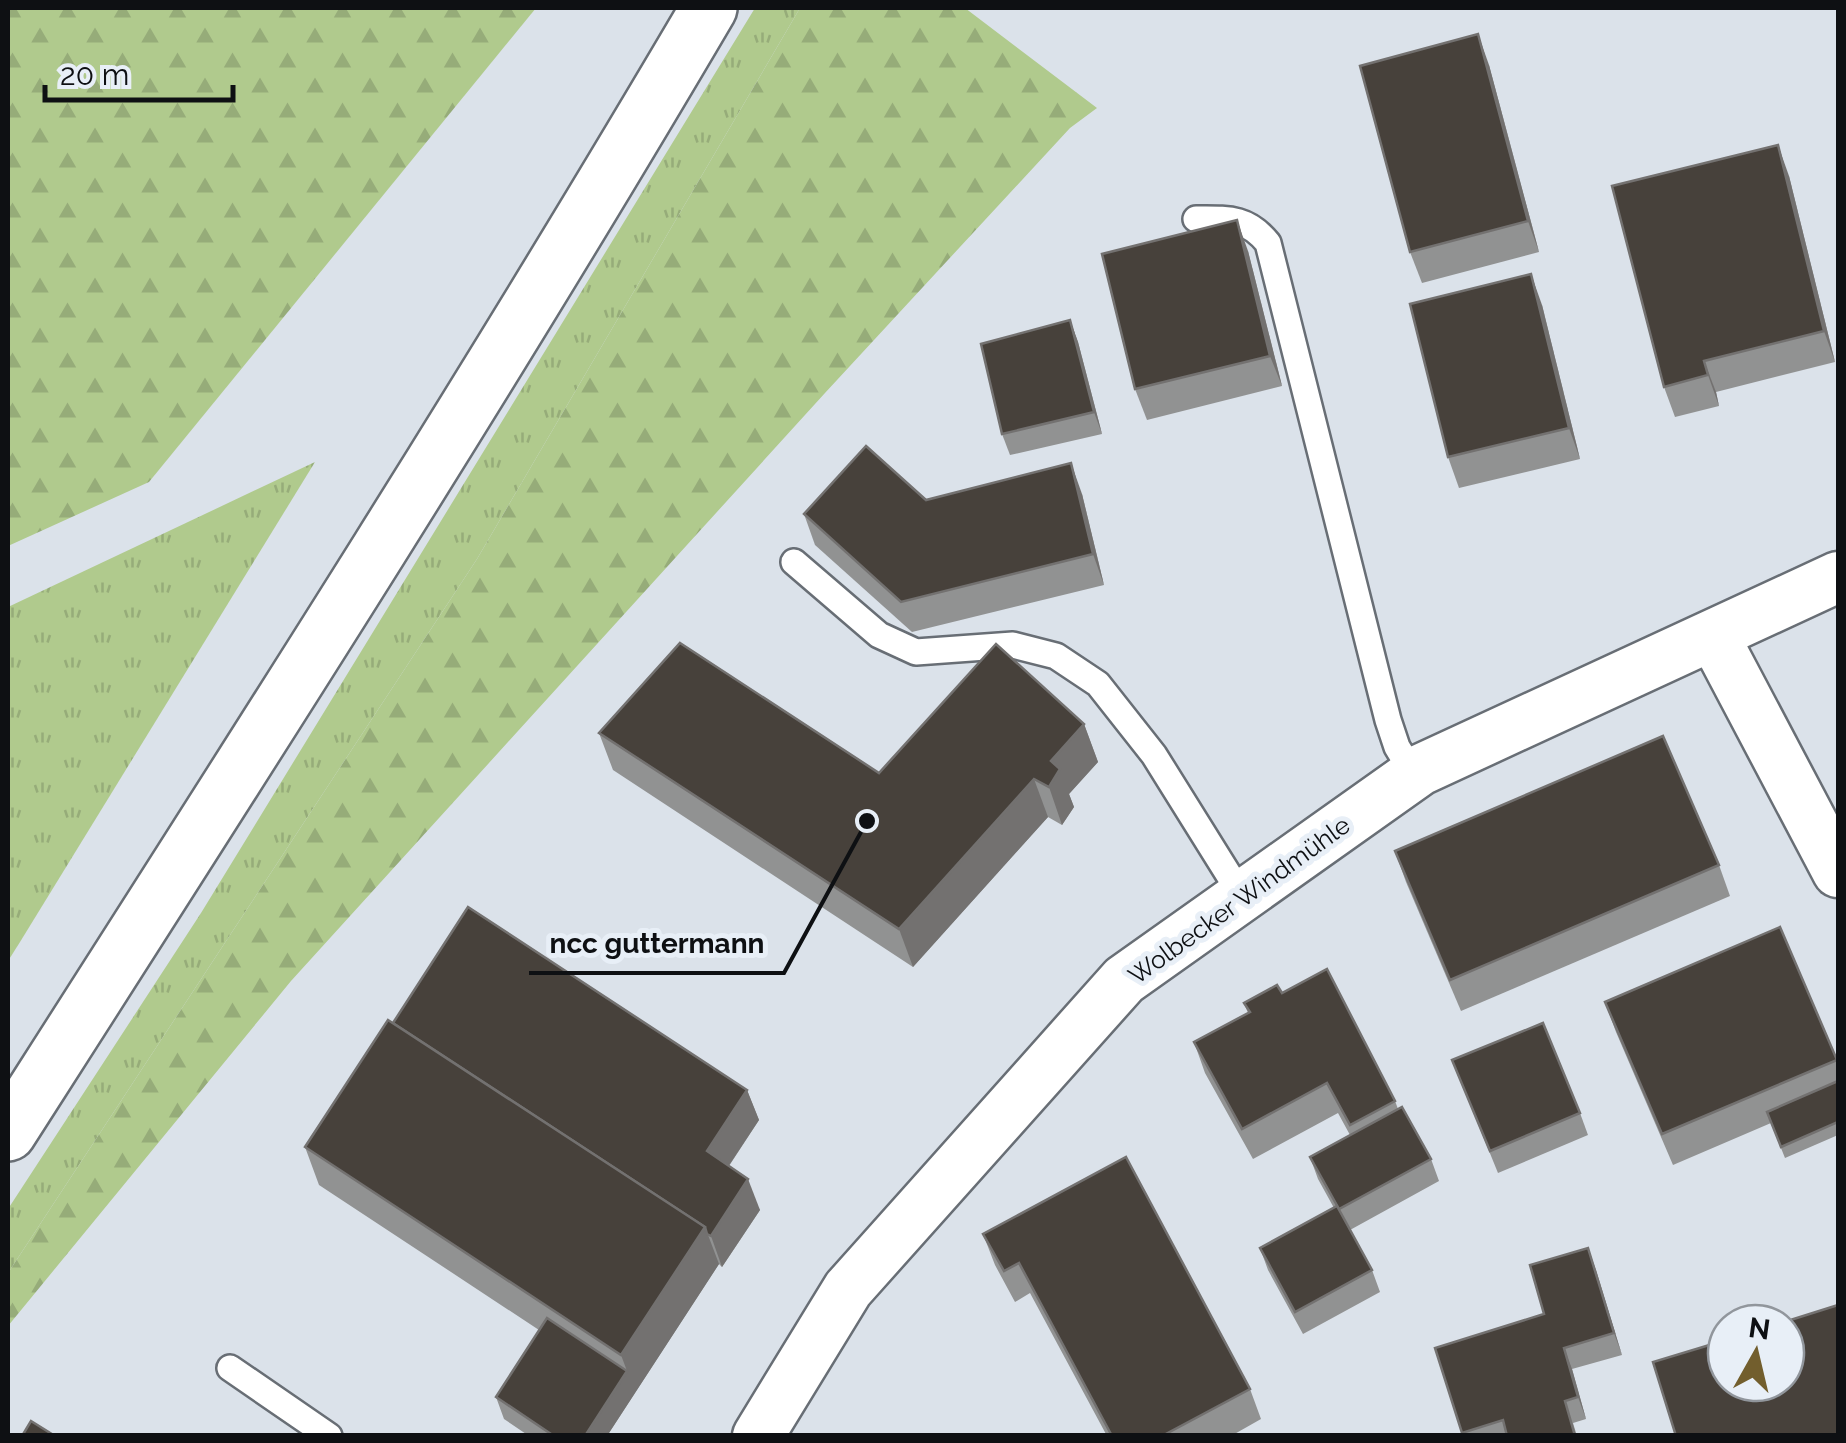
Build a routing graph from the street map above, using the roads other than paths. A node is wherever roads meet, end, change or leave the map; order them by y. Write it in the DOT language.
graph roads {
  1 [pos="708,8"];
  2 [pos="1196,218"];
  3 [pos="794,562"];
  4 [pos="1838,578"];
  5 [pos="1714,637"];
  6 [pos="1414,774"];
  7 [pos="1838,872"];
  8 [pos="1242,896"];
  9 [pos="8,1133"];
  10 [pos="230,1368"];
  11 [pos="329,1436"];
  12 [pos="758,1436"];
  1 -- 9 [label="main road"];
  2 -- 6 [label="lane"];
  3 -- 8 [label="lane"];
  4 -- 5 [label="street, Wolbecker Windmühle"];
  5 -- 6 [label="street, Wolbecker Windmühle"];
  5 -- 7 [label="street"];
  6 -- 8 [label="street, Wolbecker Windmühle"];
  8 -- 12 [label="street, Wolbecker Windmühle"];
  10 -- 11 [label="lane"];
}
